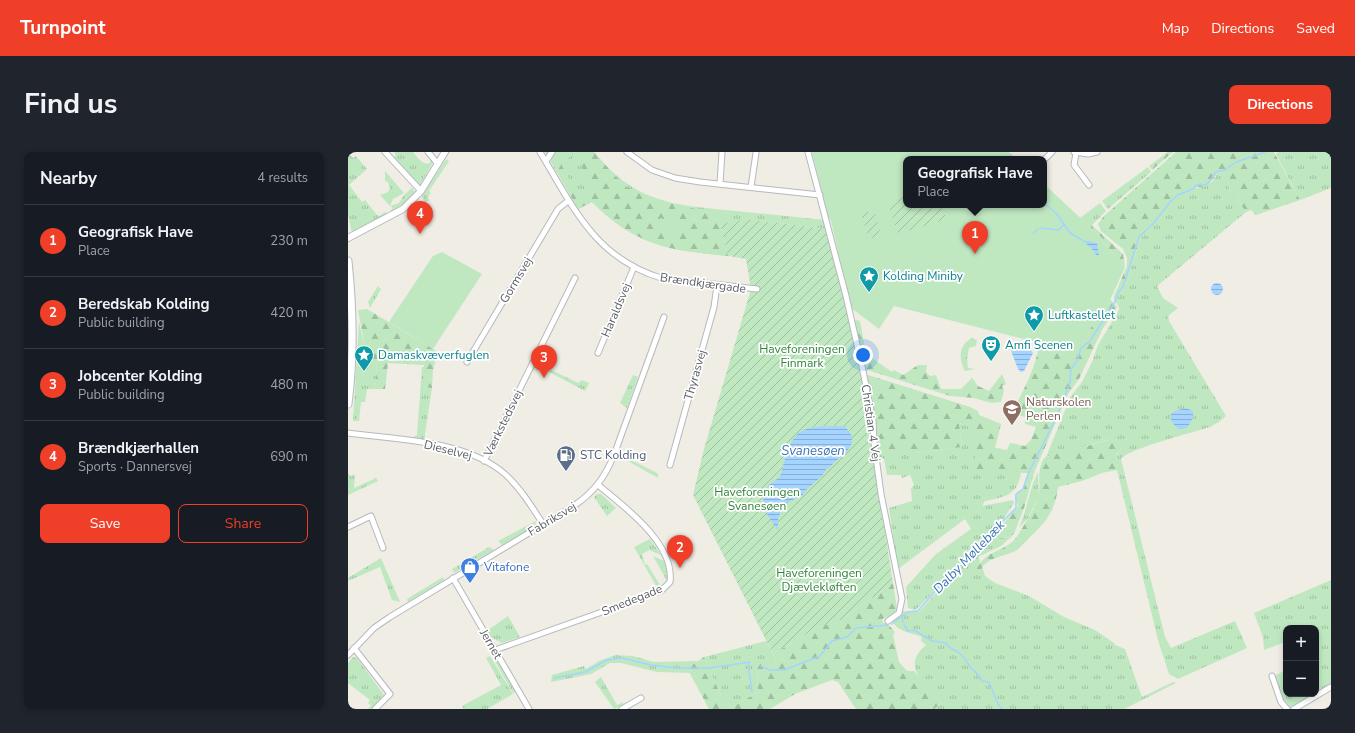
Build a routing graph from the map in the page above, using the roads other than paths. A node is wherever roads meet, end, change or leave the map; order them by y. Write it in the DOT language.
graph roads {
  1 [pos="385,152"];
  2 [pos="428,152"];
  3 [pos="445,152"];
  4 [pos="540,152"];
  5 [pos="552,152"];
  6 [pos="627,152"];
  7 [pos="722,152"];
  8 [pos="808,152"];
  9 [pos="1097,152"];
  10 [pos="756,153"];
  11 [pos="1075,153"];
  12 [pos="546,161"];
  13 [pos="438,164"];
  14 [pos="720,184"];
  15 [pos="1089,185"];
  16 [pos="751,187"];
  17 [pos="421,191"];
  18 [pos="820,195"];
  19 [pos="568,201"];
  20 [pos="348,238"];
  21 [pos="348,261"];
  22 [pos="634,268"];
  23 [pos="575,278"];
  24 [pos="717,286"];
  25 [pos="757,289"];
  26 [pos="350,306"];
  27 [pos="664,317"];
  28 [pos="598,353"];
  29 [pos="467,362"];
  30 [pos="348,404"];
  31 [pos="348,433"];
  32 [pos="484,461"];
  33 [pos="670,464"];
  34 [pos="598,485"];
  35 [pos="543,524"];
  36 [pos="348,527"];
  37 [pos="383,548"];
  38 [pos="453,578"];
  39 [pos="888,621"];
  40 [pos="354,648"];
  41 [pos="495,650"];
  42 [pos="348,655"];
  43 [pos="1272,676"];
  44 [pos="1331,687"];
  45 [pos="642,698"];
  46 [pos="375,709"];
  47 [pos="530,709"];
  48 [pos="622,709"];
  49 [pos="1287,709"];
  50 [pos="1294,709"];
  1 -- 17 [label="street"];
  2 -- 13 [label="street"];
  3 -- 13 [label="street"];
  4 -- 12 [label="street, Brændkjærgade"];
  5 -- 12 [label="street"];
  6 -- 14 [label="street"];
  7 -- 14 [label="street"];
  8 -- 18 [label="street, Christian 4 Vej"];
  9 -- 11 [label="street"];
  10 -- 16 [label="street"];
  11 -- 15 [label="street"];
  12 -- 19 [label="street, Brændkjærgade"];
  13 -- 17 [label="street"];
  14 -- 16 [label="street"];
  16 -- 18 [label="street"];
  17 -- 20 [label="street"];
  18 -- 39 [label="street, Christian 4 Vej"];
  19 -- 22 [label="street, Brændkjærgade"];
  19 -- 29 [label="street, Gormsvej"];
  21 -- 26 [label="main road"];
  22 -- 24 [label="street, Brændkjærgade"];
  22 -- 28 [label="street, Haraldsvej"];
  23 -- 32 [label="street, Værkstedsvej"];
  24 -- 25 [label="street, Brændkjærgade"];
  24 -- 33 [label="street, Thyrasvej"];
  26 -- 30 [label="main road"];
  27 -- 34 [label="street, Fabriksvej"];
  31 -- 32 [label="street, Dieselvej"];
  32 -- 35 [label="street, Dieselvej"];
  34 -- 35 [label="street, Fabriksvej"];
  34 -- 41 [label="street, Smedegade"];
  35 -- 38 [label="street, Fabriksvej"];
  36 -- 37 [label="street"];
  38 -- 40 [label="street, Fabriksvej"];
  38 -- 41 [label="street, Jernet"];
  40 -- 42 [label="street, Fabriksvej"];
  40 -- 46 [label="street"];
  41 -- 47 [label="street, Jernet"];
  43 -- 49 [label="street"];
  44 -- 50 [label="street"];
  45 -- 48 [label="street"];
}
